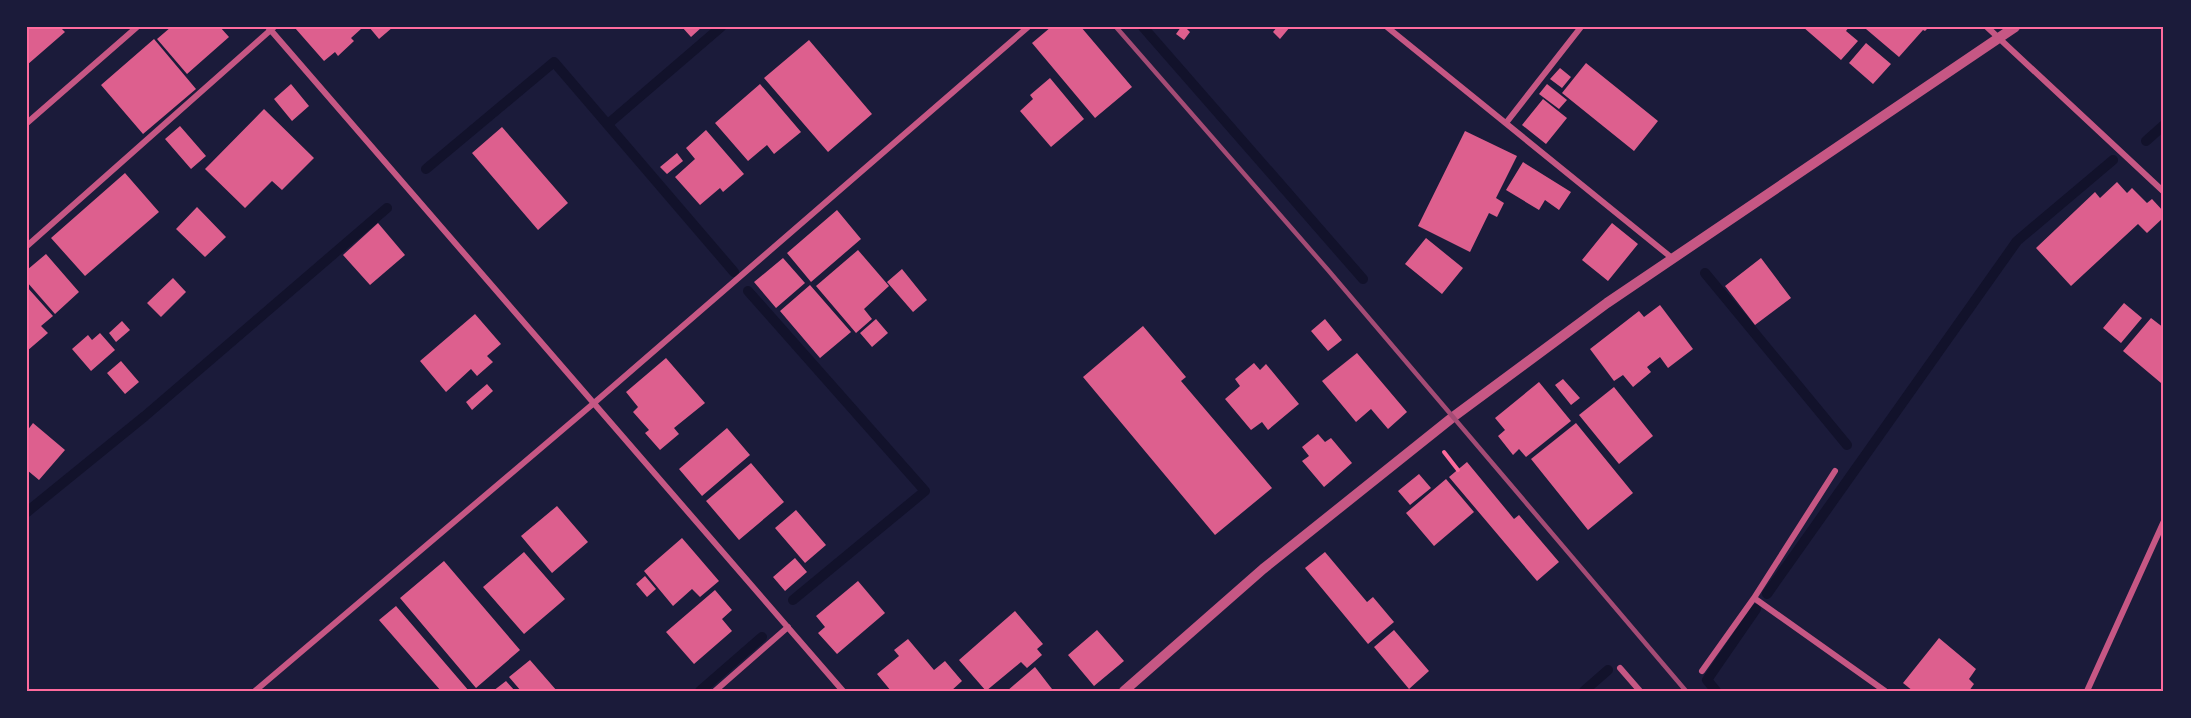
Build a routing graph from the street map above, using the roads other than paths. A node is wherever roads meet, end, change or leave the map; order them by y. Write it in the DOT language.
graph roads {
  1 [pos="137,27"];
  2 [pos="1028,27"];
  3 [pos="1387,27"];
  4 [pos="1581,27"];
  5 [pos="1987,27"];
  6 [pos="2015,27"];
  7 [pos="271,28"];
  8 [pos="2000,39"];
  9 [pos="27,123"];
  10 [pos="1506,123"];
  11 [pos="2164,192"];
  12 [pos="27,246"];
  13 [pos="1672,258"];
  14 [pos="594,403"];
  15 [pos="1835,471"];
  16 [pos="2164,521"];
  17 [pos="1754,598"];
  18 [pos="788,627"];
  19 [pos="1620,668"];
  20 [pos="1702,671"];
  21 [pos="255,691"];
  22 [pos="715,691"];
  23 [pos="843,691"];
  24 [pos="1124,691"];
  25 [pos="1640,691"];
  26 [pos="1885,691"];
  27 [pos="2087,691"];
  1 -- 9 [label="street"];
  2 -- 14 [label="street"];
  3 -- 10 [label="street"];
  4 -- 10 [label="street"];
  5 -- 8 [label="street"];
  6 -- 8 [label="street"];
  7 -- 12 [label="street"];
  7 -- 14 [label="street"];
  8 -- 11 [label="street"];
  8 -- 13 [label="street"];
  10 -- 13 [label="street"];
  13 -- 24 [label="street"];
  14 -- 18 [label="street"];
  14 -- 21 [label="street"];
  15 -- 17 [label="street"];
  16 -- 27 [label="street"];
  17 -- 20 [label="street"];
  17 -- 26 [label="street"];
  18 -- 22 [label="street"];
  18 -- 23 [label="street"];
  19 -- 25 [label="street"];
}
